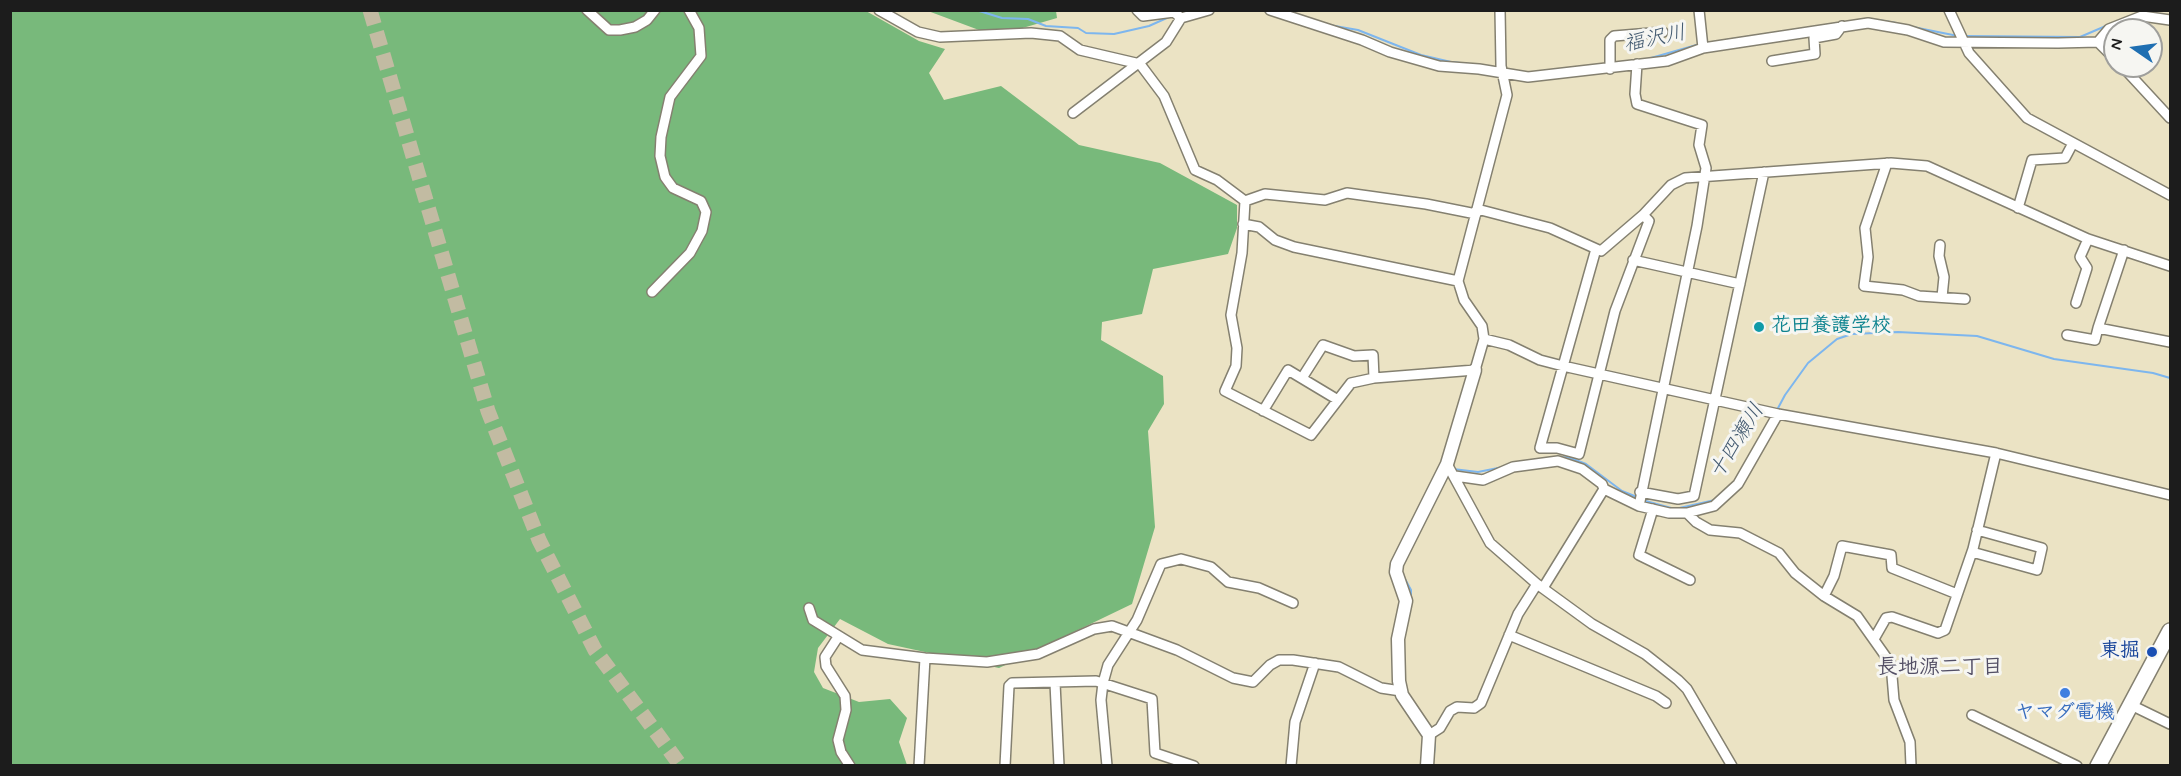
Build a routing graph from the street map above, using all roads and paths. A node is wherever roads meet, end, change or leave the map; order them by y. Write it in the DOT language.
graph roads {
  1 [pos="587,10"];
  2 [pos="654,10"];
  3 [pos="689,10"];
  4 [pos="879,10"];
  5 [pos="1137,10"];
  6 [pos="1209,10"];
  7 [pos="1270,10"];
  8 [pos="1500,10"];
  9 [pos="1699,10"];
  10 [pos="1949,10"];
  11 [pos="1181,18"];
  12 [pos="2137,18"];
  13 [pos="2156,18"];
  14 [pos="1842,26"];
  15 [pos="2103,31"];
  16 [pos="1664,32"];
  17 [pos="2103,36"];
  18 [pos="1961,39"];
  19 [pos="2078,41"];
  20 [pos="2098,42"];
  21 [pos="2103,47"];
  22 [pos="1703,48"];
  23 [pos="1772,61"];
  24 [pos="1140,64"];
  25 [pos="1637,64"];
  26 [pos="1610,69"];
  27 [pos="1503,74"];
  28 [pos="2133,78"];
  29 [pos="1073,113"];
  30 [pos="2170,117"];
  31 [pos="2073,143"];
  32 [pos="1887,163"];
  33 [pos="1764,172"];
  34 [pos="1703,176"];
  35 [pos="2170,195"];
  36 [pos="1245,201"];
  37 [pos="2018,208"];
  38 [pos="1476,212"];
  39 [pos="1643,215"];
  40 [pos="1243,224"];
  41 [pos="2088,239"];
  42 [pos="1940,245"];
  43 [pos="1596,249"];
  44 [pos="2124,250"];
  45 [pos="1633,260"];
  46 [pos="2170,266"];
  47 [pos="1687,271"];
  48 [pos="1458,281"];
  49 [pos="1740,284"];
  50 [pos="652,292"];
  51 [pos="1942,297"];
  52 [pos="1965,299"];
  53 [pos="2076,303"];
  54 [pos="2098,328"];
  55 [pos="2067,335"];
  56 [pos="1484,339"];
  57 [pos="2170,342"];
  58 [pos="1563,366"];
  59 [pos="1475,370"];
  60 [pos="1601,375"];
  61 [pos="1302,378"];
  62 [pos="1374,378"];
  63 [pos="1662,389"];
  64 [pos="1338,400"];
  65 [pos="1715,400"];
  66 [pos="1263,411"];
  67 [pos="1778,414"];
  68 [pos="1996,453"];
  69 [pos="1579,461"];
  70 [pos="1448,465"];
  71 [pos="1455,476"];
  72 [pos="1604,489"];
  73 [pos="1640,492"];
  74 [pos="2170,495"];
  75 [pos="1639,506"];
  76 [pos="1653,509"];
  77 [pos="1687,513"];
  78 [pos="1977,530"];
  79 [pos="1972,552"];
  80 [pos="1690,580"];
  81 [pos="1540,586"];
  82 [pos="1958,594"];
  83 [pos="1824,597"];
  84 [pos="1293,603"];
  85 [pos="809,608"];
  86 [pos="2170,631"];
  87 [pos="1128,632"];
  88 [pos="1509,635"];
  89 [pos="838,637"];
  90 [pos="1874,639"];
  91 [pos="926,658"];
  92 [pos="1315,663"];
  93 [pos="1054,683"];
  94 [pos="1103,683"];
  95 [pos="1401,691"];
  96 [pos="1666,703"];
  97 [pos="2131,705"];
  98 [pos="1972,715"];
  99 [pos="2170,724"];
  100 [pos="1429,735"];
  101 [pos="850,765"];
  102 [pos="919,765"];
  103 [pos="1005,765"];
  104 [pos="1059,765"];
  105 [pos="1107,765"];
  106 [pos="1194,765"];
  107 [pos="1291,765"];
  108 [pos="1427,765"];
  109 [pos="1732,765"];
  110 [pos="1911,765"];
  111 [pos="2077,765"];
  112 [pos="2098,765"];
  1 -- 2 [label="street"];
  3 -- 50 [label="street"];
  4 -- 24 [label="street"];
  5 -- 11 [label="street"];
  6 -- 11 [label="street"];
  7 -- 27 [label="street"];
  8 -- 27 [label="street"];
  9 -- 22 [label="street"];
  10 -- 18 [label="street"];
  11 -- 24 [label="street"];
  12 -- 13 [label="street"];
  14 -- 18 [label="street"];
  14 -- 22 [label="street"];
  14 -- 23 [label="street"];
  15 -- 19 [label="street"];
  16 -- 26 [label="street"];
  17 -- 20 [label="street"];
  18 -- 19 [label="street"];
  18 -- 31 [label="street"];
  19 -- 20 [label="street"];
  20 -- 21 [label="street"];
  22 -- 25 [label="street"];
  24 -- 29 [label="street"];
  24 -- 36 [label="street"];
  25 -- 26 [label="street"];
  25 -- 34 [label="street"];
  26 -- 27 [label="street"];
  27 -- 38 [label="street"];
  28 -- 30 [label="street"];
  31 -- 35 [label="street"];
  31 -- 37 [label="street"];
  32 -- 33 [label="street"];
  32 -- 37 [label="street"];
  32 -- 51 [label="street"];
  33 -- 34 [label="street"];
  33 -- 49 [label="street"];
  34 -- 39 [label="street"];
  34 -- 47 [label="street"];
  36 -- 38 [label="street"];
  36 -- 40 [label="street"];
  37 -- 41 [label="street"];
  38 -- 43 [label="street"];
  38 -- 48 [label="street"];
  39 -- 43 [label="street"];
  39 -- 45 [label="street"];
  40 -- 48 [label="street"];
  40 -- 66 [label="street"];
  41 -- 44 [label="street"];
  41 -- 53 [label="street"];
  42 -- 51 [label="street"];
  43 -- 58 [label="street"];
  44 -- 46 [label="street"];
  44 -- 54 [label="street"];
  45 -- 47 [label="street"];
  45 -- 60 [label="street"];
  47 -- 49 [label="street"];
  47 -- 63 [label="street"];
  48 -- 56 [label="street"];
  49 -- 65 [label="street"];
  51 -- 52 [label="street"];
  54 -- 55 [label="street"];
  54 -- 57 [label="street"];
  56 -- 58 [label="street"];
  56 -- 59 [label="street"];
  58 -- 60 [label="street"];
  58 -- 69 [label="street"];
  59 -- 62 [label="street"];
  59 -- 70 [label="street"];
  60 -- 63 [label="street"];
  60 -- 69 [label="street"];
  61 -- 62 [label="street"];
  61 -- 64 [label="street"];
  61 -- 66 [label="street"];
  62 -- 64 [label="street"];
  63 -- 65 [label="street"];
  63 -- 73 [label="street"];
  64 -- 66 [label="street"];
  65 -- 67 [label="street"];
  65 -- 73 [label="street"];
  67 -- 68 [label="street"];
  67 -- 77 [label="street"];
  68 -- 74 [label="street"];
  68 -- 78 [label="street"];
  69 -- 71 [label="street"];
  69 -- 72 [label="street"];
  70 -- 71 [label="street"];
  70 -- 95 [label="street"];
  71 -- 81 [label="street"];
  72 -- 75 [label="street"];
  72 -- 81 [label="street"];
  73 -- 75 [label="street"];
  75 -- 76 [label="street"];
  76 -- 77 [label="street"];
  76 -- 80 [label="street"];
  77 -- 83 [label="street"];
  78 -- 79 [label="street"];
  78 -- 79 [label="street"];
  79 -- 82 [label="street"];
  81 -- 88 [label="street"];
  81 -- 109 [label="street"];
  82 -- 83 [label="street"];
  82 -- 90 [label="street"];
  83 -- 90 [label="street"];
  84 -- 87 [label="street"];
  85 -- 89 [label="street"];
  86 -- 97 [label="highway"];
  87 -- 91 [label="street"];
  87 -- 92 [label="street"];
  87 -- 94 [label="street"];
  88 -- 96 [label="street"];
  88 -- 100 [label="street"];
  89 -- 91 [label="street"];
  89 -- 101 [label="street"];
  90 -- 110 [label="street"];
  91 -- 102 [label="street"];
  92 -- 95 [label="street"];
  92 -- 107 [label="street"];
  93 -- 94 [label="street"];
  93 -- 103 [label="street"];
  93 -- 104 [label="street"];
  94 -- 105 [label="street"];
  94 -- 106 [label="street"];
  95 -- 100 [label="street"];
  97 -- 99 [label="street"];
  97 -- 112 [label="highway"];
  98 -- 111 [label="street"];
  100 -- 108 [label="street"];
}
